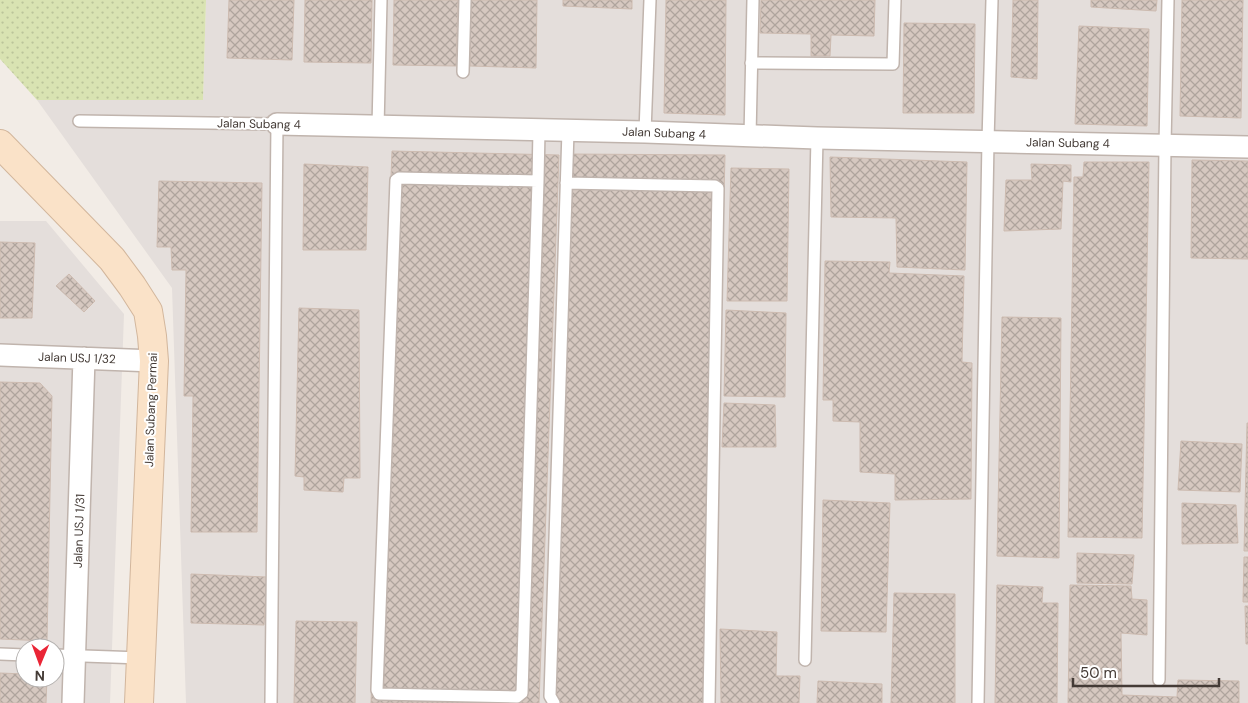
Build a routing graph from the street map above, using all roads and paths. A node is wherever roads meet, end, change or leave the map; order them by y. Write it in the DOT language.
graph roads {
  1 [pos="381,0"];
  2 [pos="465,0"];
  3 [pos="650,0"];
  4 [pos="753,0"];
  5 [pos="895,0"];
  6 [pos="992,0"];
  7 [pos="1168,0"];
  8 [pos="752,63"];
  9 [pos="463,72"];
  10 [pos="79,121"];
  11 [pos="277,124"];
  12 [pos="378,127"];
  13 [pos="539,130"];
  14 [pos="568,131"];
  15 [pos="645,132"];
  16 [pos="750,136"];
  17 [pos="817,138"];
  18 [pos="988,141"];
  19 [pos="0,144"];
  20 [pos="1165,145"];
  21 [pos="1248,147"];
  22 [pos="538,181"];
  23 [pos="566,183"];
  24 [pos="0,355"];
  25 [pos="84,358"];
  26 [pos="154,360"];
  27 [pos="0,654"];
  28 [pos="15,654"];
  29 [pos="65,656"];
  30 [pos="141,658"];
  31 [pos="805,660"];
  32 [pos="1159,680"];
  33 [pos="73,703"];
  34 [pos="139,703"];
  35 [pos="271,703"];
  36 [pos="554,703"];
  37 [pos="709,703"];
  38 [pos="978,703"];
  1 -- 12 [label="lane"];
  2 -- 9 [label="lane"];
  3 -- 15 [label="lane"];
  4 -- 8 [label="lane"];
  5 -- 8 [label="lane"];
  6 -- 18 [label="lane"];
  7 -- 20 [label="lane"];
  8 -- 16 [label="lane"];
  10 -- 11 [label="lane, Jalan Subang 4"];
  11 -- 12 [label="street, Jalan Subang 4"];
  11 -- 35 [label="lane"];
  12 -- 13 [label="street, Jalan Subang 4"];
  13 -- 14 [label="street, Jalan Subang 4"];
  13 -- 22 [label="lane"];
  14 -- 15 [label="street, Jalan Subang 4"];
  14 -- 23 [label="lane"];
  15 -- 16 [label="street, Jalan Subang 4"];
  16 -- 17 [label="street, Jalan Subang 4"];
  17 -- 18 [label="street, Jalan Subang 4"];
  17 -- 31 [label="lane"];
  18 -- 20 [label="street, Jalan Subang 4"];
  18 -- 38 [label="lane"];
  19 -- 26 [label="street, Jalan Subang Permai"];
  20 -- 21 [label="street, Jalan Subang 4"];
  20 -- 32 [label="lane"];
  22 -- 22 [label="lane"];
  23 -- 36 [label="lane"];
  23 -- 37 [label="lane"];
  24 -- 25 [label="street, Jalan USJ 1/32"];
  25 -- 26 [label="street, Jalan USJ 1/32"];
  25 -- 29 [label="street, Jalan USJ 1/31"];
  26 -- 30 [label="street, Jalan Subang Permai"];
  27 -- 28 [label="lane"];
  29 -- 30 [label="lane"];
  29 -- 33 [label="street, Jalan USJ 1/31"];
  30 -- 34 [label="street, Jalan Subang Permai"];
}
